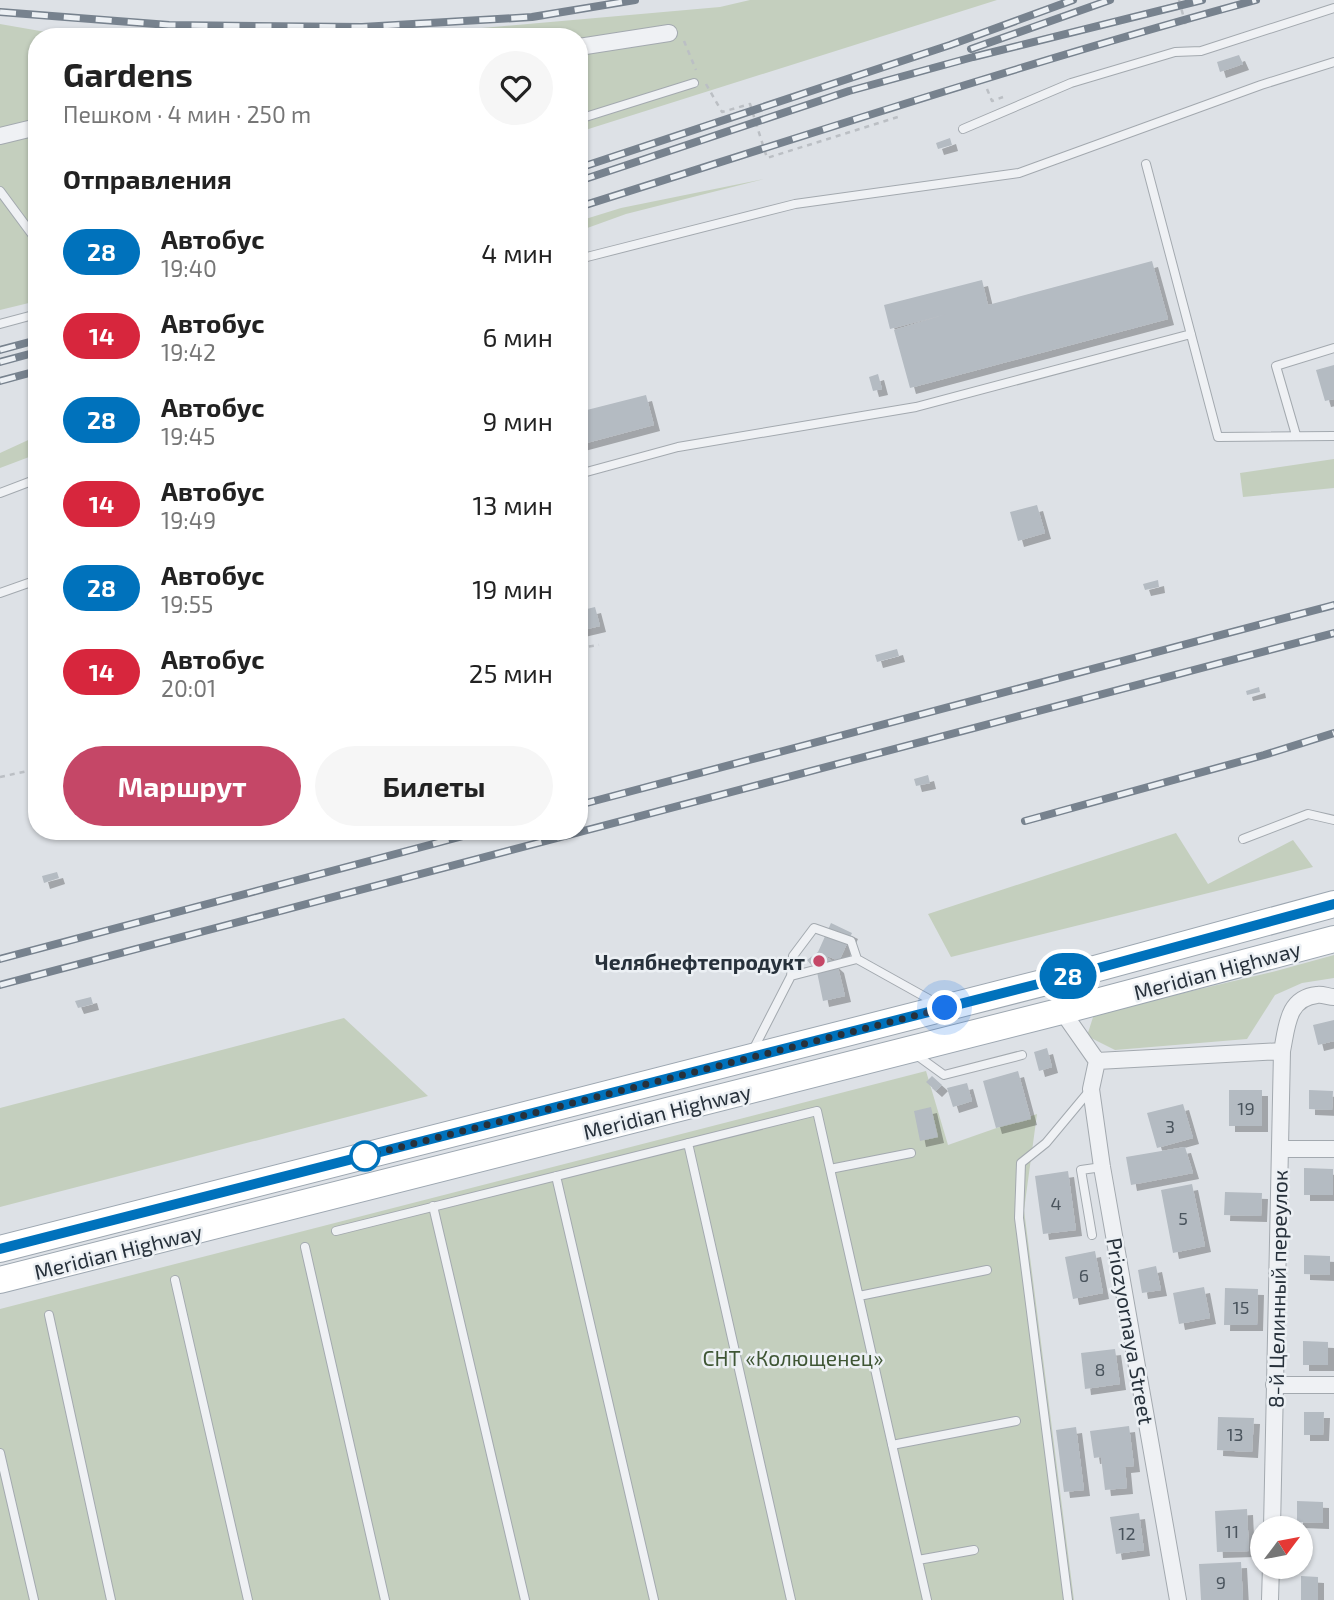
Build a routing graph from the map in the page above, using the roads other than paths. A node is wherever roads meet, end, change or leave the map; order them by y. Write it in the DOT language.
graph roads {
  1 [pos="1334,8"];
  2 [pos="669,33"];
  3 [pos="588,46"];
  4 [pos="1334,62"];
  5 [pos="698,81"];
  6 [pos="588,116"];
  7 [pos="28,129"];
  8 [pos="963,130"];
  9 [pos="0,136"];
  10 [pos="1146,164"];
  11 [pos="0,191"];
  12 [pos="28,229"];
  13 [pos="588,257"];
  14 [pos="28,316"];
  15 [pos="0,324"];
  16 [pos="1191,334"];
  17 [pos="1334,348"];
  18 [pos="1296,435"];
  19 [pos="1334,436"];
  20 [pos="588,472"];
  21 [pos="28,483"];
  22 [pos="0,493"];
  23 [pos="28,583"];
  24 [pos="0,593"];
  25 [pos="1334,820"];
  26 [pos="1242,839"];
  27 [pos="1334,904"];
  28 [pos="1334,940"];
  29 [pos="857,959"];
  30 [pos="791,976"];
  31 [pos="1054,980"];
  32 [pos="1334,997"];
  33 [pos="945,1008"];
  34 [pos="1062,1011"];
  35 [pos="910,1050"];
  36 [pos="1282,1051"];
  37 [pos="1022,1055"];
  38 [pos="749,1058"];
  39 [pos="1097,1061"];
  40 [pos="1091,1088"];
  41 [pos="688,1143"];
  42 [pos="1280,1149"];
  43 [pos="1334,1149"];
  44 [pos="911,1153"];
  45 [pos="1102,1167"];
  46 [pos="830,1169"];
  47 [pos="556,1176"];
  48 [pos="433,1206"];
  49 [pos="336,1231"];
  50 [pos="1092,1235"];
  51 [pos="305,1247"];
  52 [pos="0,1249"];
  53 [pos="987,1270"];
  54 [pos="0,1280"];
  55 [pos="175,1280"];
  56 [pos="859,1296"];
  57 [pos="49,1315"];
  58 [pos="1274,1385"];
  59 [pos="1334,1385"];
  60 [pos="1016,1421"];
  61 [pos="892,1445"];
  62 [pos="0,1453"];
  63 [pos="1272,1516"];
  64 [pos="974,1550"];
  65 [pos="918,1560"];
  66 [pos="1271,1579"];
  67 [pos="34,1600"];
  68 [pos="111,1600"];
  69 [pos="248,1600"];
  70 [pos="385,1600"];
  71 [pos="525,1600"];
  72 [pos="654,1600"];
  73 [pos="791,1600"];
  74 [pos="926,1600"];
  75 [pos="1068,1600"];
  76 [pos="1178,1600"];
  77 [pos="1270,1600"];
  1 -- 8 [label="lane"];
  2 -- 3 [label="street"];
  4 -- 13 [label="lane"];
  5 -- 6 [label="lane"];
  7 -- 9 [label="street"];
  10 -- 16 [label="lane"];
  11 -- 12 [label="lane"];
  14 -- 15 [label="lane"];
  16 -- 18 [label="lane"];
  16 -- 20 [label="lane"];
  17 -- 18 [label="lane"];
  18 -- 19 [label="lane"];
  21 -- 22 [label="lane"];
  23 -- 24 [label="lane"];
  25 -- 26 [label="lane"];
  27 -- 31 [label="main road, Meridian Highway"];
  28 -- 34 [label="main road, Meridian Highway"];
  29 -- 30 [label="lane"];
  29 -- 30 [label="lane"];
  29 -- 33 [label="lane"];
  30 -- 38 [label="lane"];
  31 -- 33 [label="main road, Meridian Highway"];
  31 -- 34 [label="main road"];
  32 -- 36 [label="street, 8-й Целинный переулок"];
  33 -- 38 [label="main road, Meridian Highway"];
  34 -- 35 [label="main road, Meridian Highway"];
  34 -- 39 [label="street"];
  35 -- 37 [label="lane"];
  35 -- 54 [label="main road, Meridian Highway"];
  36 -- 39 [label="street"];
  36 -- 42 [label="street, 8-й Целинный переулок"];
  38 -- 52 [label="main road, Meridian Highway"];
  39 -- 40 [label="street, Priozyornaya Street"];
  40 -- 45 [label="street, Priozyornaya Street"];
  40 -- 75 [label="lane"];
  41 -- 46 [label="lane"];
  41 -- 47 [label="lane"];
  41 -- 73 [label="lane"];
  42 -- 43 [label="street"];
  42 -- 58 [label="street, 8-й Целинный переулок"];
  44 -- 46 [label="lane"];
  45 -- 50 [label="lane"];
  45 -- 76 [label="street, Priozyornaya Street"];
  46 -- 56 [label="lane"];
  47 -- 48 [label="lane"];
  47 -- 72 [label="lane"];
  48 -- 49 [label="lane"];
  48 -- 71 [label="lane"];
  51 -- 70 [label="lane"];
  53 -- 56 [label="lane"];
  55 -- 69 [label="lane"];
  56 -- 61 [label="lane"];
  57 -- 68 [label="lane"];
  58 -- 59 [label="street"];
  58 -- 63 [label="street, 8-й Целинный переулок"];
  60 -- 61 [label="lane"];
  61 -- 65 [label="lane"];
  62 -- 67 [label="lane"];
  64 -- 65 [label="lane"];
  65 -- 74 [label="lane"];
  66 -- 77 [label="street"];
}
